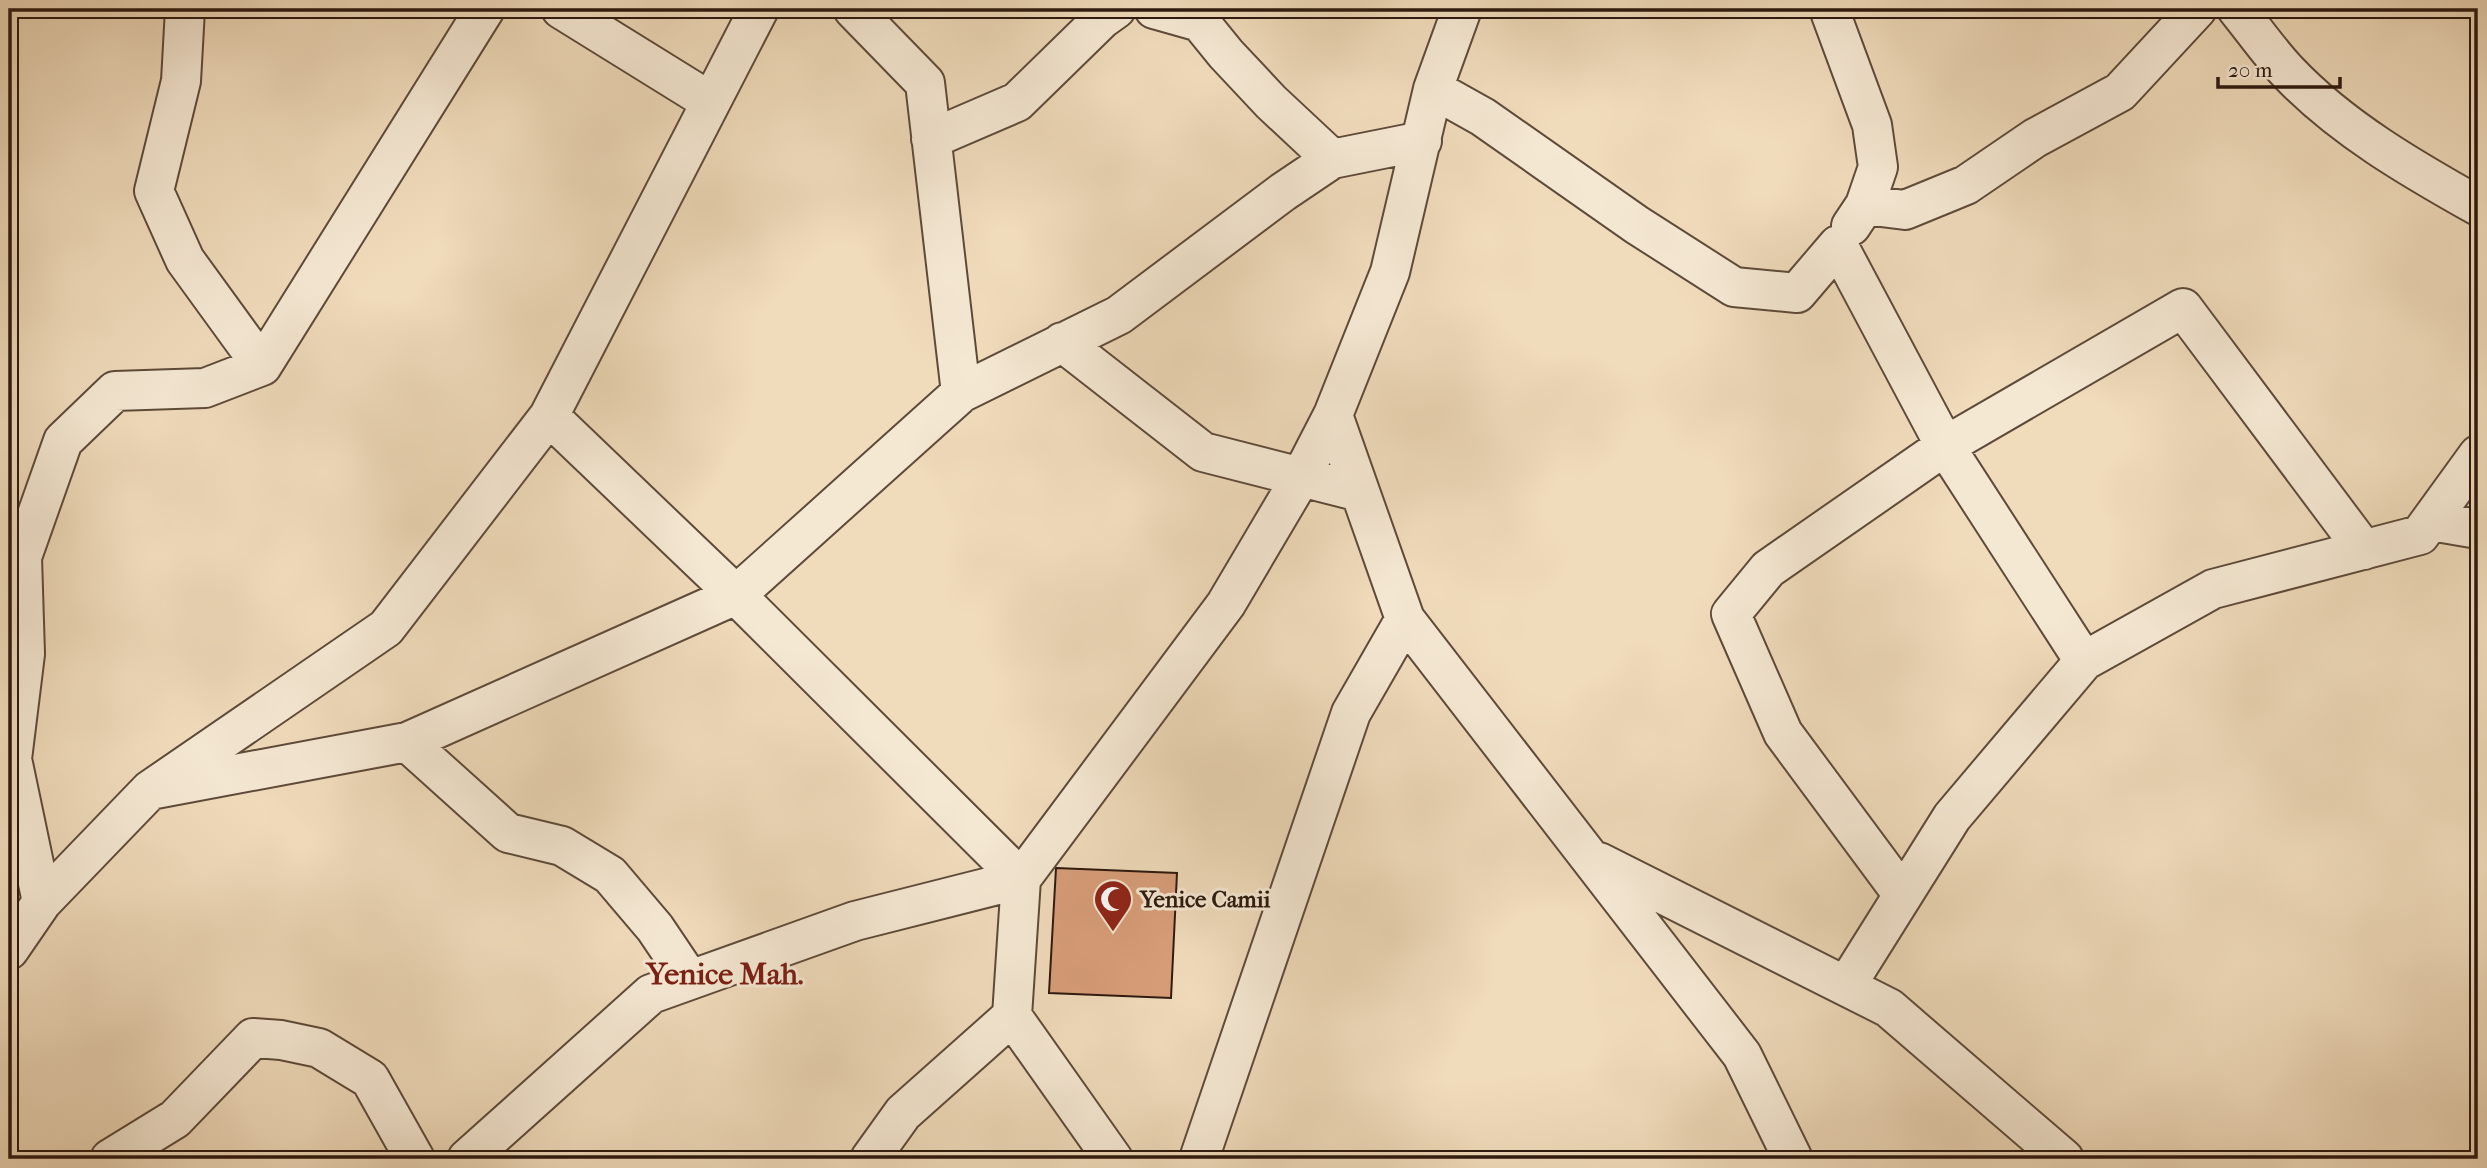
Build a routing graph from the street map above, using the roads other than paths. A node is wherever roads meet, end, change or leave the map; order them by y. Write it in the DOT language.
graph roads {
  1 [pos="185,9"];
  2 [pos="485,9"];
  3 [pos="561,9"];
  4 [pos="759,9"];
  5 [pos="853,9"];
  6 [pos="1116,9"];
  7 [pos="1154,9"];
  8 [pos="1462,9"];
  9 [pos="1829,9"];
  10 [pos="2197,9"];
  11 [pos="2237,9"];
  12 [pos="1433,89"];
  13 [pos="711,102"];
  14 [pos="931,139"];
  15 [pos="1422,141"];
  16 [pos="1332,159"];
  17 [pos="1865,205"];
  18 [pos="2478,206"];
  19 [pos="1838,245"];
  20 [pos="1062,342"];
  21 [pos="262,366"];
  22 [pos="961,393"];
  23 [pos="1333,415"];
  24 [pos="549,416"];
  25 [pos="1945,446"];
  26 [pos="2478,455"];
  27 [pos="1301,477"];
  28 [pos="1360,492"];
  29 [pos="2431,521"];
  30 [pos="2478,529"];
  31 [pos="2364,550"];
  32 [pos="736,595"];
  33 [pos="1405,619"];
  34 [pos="2084,661"];
  35 [pos="407,742"];
  36 [pos="150,790"];
  37 [pos="1591,858"];
  38 [pos="1021,878"];
  39 [pos="1903,895"];
  40 [pos="20,929"];
  41 [pos="690,980"];
  42 [pos="1846,986"];
  43 [pos="1012,1016"];
  44 [pos="110,1159"];
  45 [pos="415,1159"];
  46 [pos="467,1159"];
  47 [pos="870,1159"];
  48 [pos="1113,1159"];
  49 [pos="1199,1159"];
  50 [pos="1793,1159"];
  51 [pos="2064,1159"];
  1 -- 21 [label="street"];
  2 -- 21 [label="street"];
  3 -- 13 [label="street"];
  4 -- 13 [label="street"];
  5 -- 14 [label="street"];
  6 -- 14 [label="street"];
  7 -- 16 [label="street"];
  8 -- 12 [label="street"];
  9 -- 17 [label="street"];
  10 -- 17 [label="street"];
  11 -- 18 [label="street"];
  12 -- 15 [label="street"];
  12 -- 19 [label="street"];
  13 -- 24 [label="street"];
  14 -- 22 [label="street"];
  15 -- 16 [label="street"];
  15 -- 23 [label="street"];
  16 -- 20 [label="street"];
  17 -- 19 [label="street"];
  19 -- 25 [label="street"];
  20 -- 22 [label="street"];
  20 -- 27 [label="street"];
  21 -- 40 [label="street"];
  22 -- 32 [label="street"];
  23 -- 27 [label="street"];
  23 -- 28 [label="street"];
  24 -- 32 [label="street"];
  24 -- 36 [label="street"];
  25 -- 31 [label="street"];
  25 -- 34 [label="street"];
  25 -- 39 [label="street"];
  26 -- 29 [label="street"];
  27 -- 28 [label="street"];
  27 -- 38 [label="street"];
  28 -- 33 [label="street"];
  29 -- 30 [label="street"];
  29 -- 31 [label="street"];
  31 -- 34 [label="street"];
  32 -- 35 [label="street"];
  32 -- 38 [label="street"];
  33 -- 37 [label="street"];
  33 -- 49 [label="street"];
  34 -- 39 [label="street"];
  35 -- 36 [label="street"];
  35 -- 41 [label="street"];
  36 -- 40 [label="street"];
  37 -- 42 [label="street"];
  37 -- 50 [label="street"];
  38 -- 41 [label="street"];
  38 -- 43 [label="street"];
  39 -- 42 [label="street"];
  41 -- 46 [label="street"];
  42 -- 51 [label="street"];
  43 -- 47 [label="street"];
  43 -- 48 [label="street"];
  44 -- 45 [label="street"];
}
